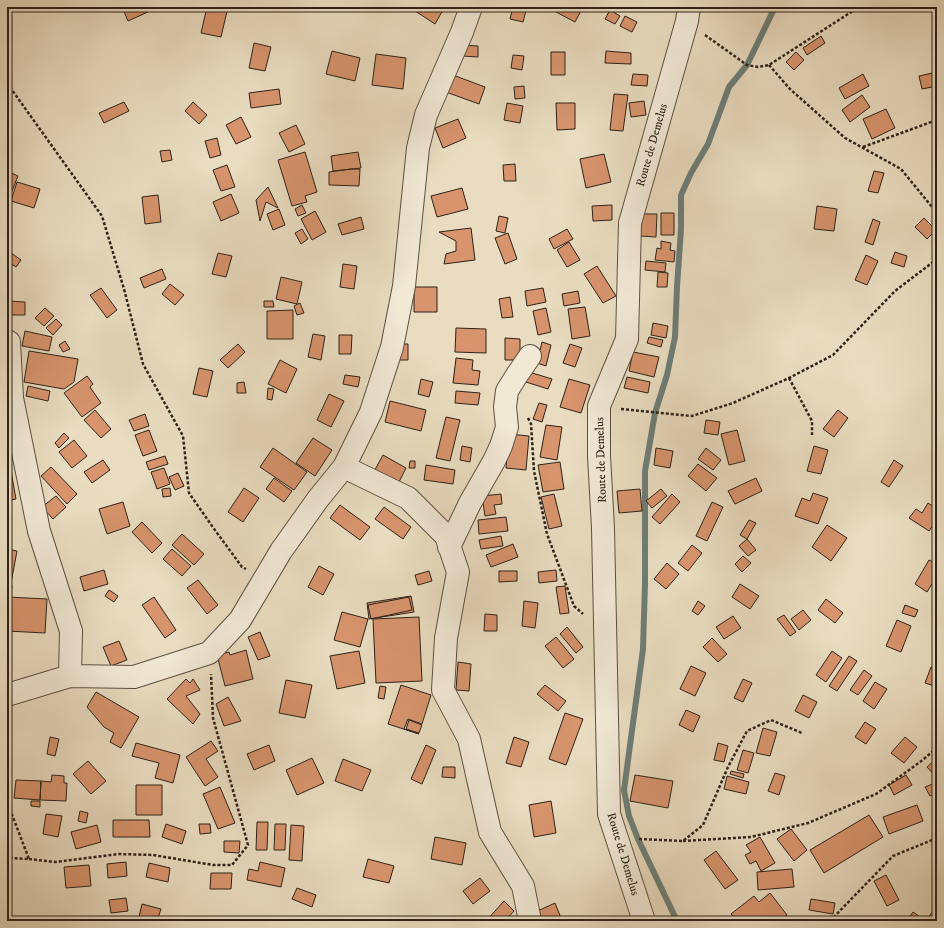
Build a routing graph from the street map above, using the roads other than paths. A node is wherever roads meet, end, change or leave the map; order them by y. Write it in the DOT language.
graph roads {
  1 [pos="470,7"];
  2 [pos="688,14"];
  3 [pos="7,341"];
  4 [pos="530,356"];
  5 [pos="10,398"];
  6 [pos="344,467"];
  7 [pos="449,547"];
  8 [pos="70,676"];
  9 [pos="7,695"];
  10 [pos="530,921"];
  11 [pos="644,921"];
  1 -- 6 [label="street"];
  2 -- 11 [label="street, Route de Demelus"];
  3 -- 5 [label="street"];
  4 -- 7 [label="street"];
  5 -- 8 [label="street"];
  6 -- 7 [label="street"];
  6 -- 8 [label="street"];
  7 -- 10 [label="street"];
  8 -- 9 [label="street"];
}
